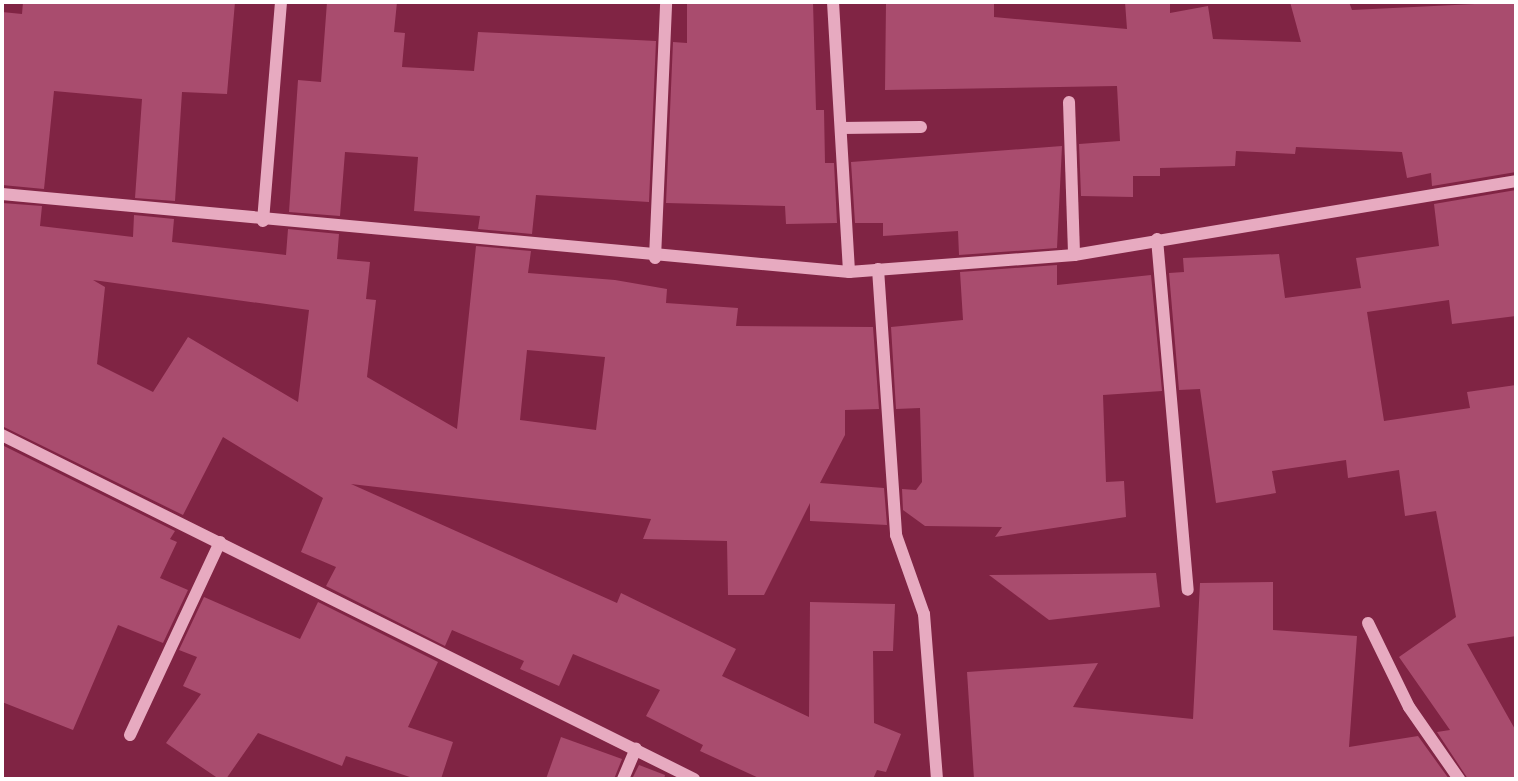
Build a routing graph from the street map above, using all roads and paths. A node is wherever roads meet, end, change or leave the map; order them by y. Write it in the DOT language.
graph roads {
  1 [pos="281,2"];
  2 [pos="666,2"];
  3 [pos="833,2"];
  4 [pos="1069,102"];
  5 [pos="921,127"];
  6 [pos="841,128"];
  7 [pos="1516,181"];
  8 [pos="2,194"];
  9 [pos="263,221"];
  10 [pos="1157,239"];
  11 [pos="1074,255"];
  12 [pos="655,258"];
  13 [pos="878,269"];
  14 [pos="849,271"];
  15 [pos="2,435"];
  16 [pos="220,542"];
  17 [pos="1188,590"];
  18 [pos="1368,623"];
  19 [pos="130,735"];
  20 [pos="635,749"];
  21 [pos="623,779"];
  22 [pos="694,779"];
  23 [pos="937,779"];
  24 [pos="1459,779"];
  1 -- 9 [label="street"];
  2 -- 12 [label="street"];
  3 -- 6 [label="street"];
  4 -- 11 [label="street"];
  5 -- 6 [label="street"];
  6 -- 14 [label="street"];
  7 -- 10 [label="street"];
  8 -- 9 [label="street"];
  9 -- 12 [label="street"];
  10 -- 11 [label="street"];
  10 -- 17 [label="street"];
  11 -- 13 [label="street"];
  12 -- 14 [label="street"];
  13 -- 14 [label="street"];
  13 -- 23 [label="street"];
  15 -- 16 [label="street"];
  16 -- 19 [label="street"];
  16 -- 20 [label="street"];
  18 -- 24 [label="street"];
  20 -- 21 [label="street"];
  20 -- 22 [label="street"];
}
